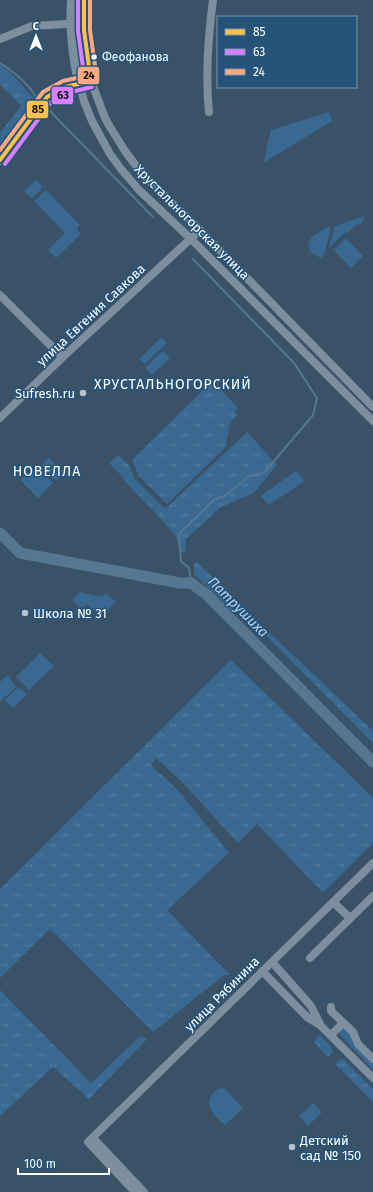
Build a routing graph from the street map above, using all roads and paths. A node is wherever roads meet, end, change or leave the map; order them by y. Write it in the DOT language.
graph roads {
  1 [pos="72,0"];
  2 [pos="84,0"];
  3 [pos="213,0"];
  4 [pos="72,23"];
  5 [pos="83,23"];
  6 [pos="0,39"];
  7 [pos="91,81"];
  8 [pos="79,82"];
  9 [pos="209,112"];
  10 [pos="0,160"];
  11 [pos="200,230"];
  12 [pos="191,239"];
  13 [pos="0,295"];
  14 [pos="63,356"];
  15 [pos="323,356"];
  16 [pos="316,364"];
  17 [pos="363,397"];
  18 [pos="355,403"];
  19 [pos="373,407"];
  20 [pos="0,418"];
  21 [pos="373,421"];
  22 [pos="373,862"];
  23 [pos="373,896"];
  24 [pos="333,902"];
  25 [pos="350,918"];
  26 [pos="310,958"];
  27 [pos="272,962"];
  28 [pos="262,971"];
  29 [pos="331,1007"];
  30 [pos="342,1023"];
  31 [pos="320,1025"];
  32 [pos="331,1035"];
  33 [pos="373,1059"];
  34 [pos="373,1078"];
  35 [pos="90,1140"];
  36 [pos="135,1192"];
  37 [pos="144,1192"];
  1 -- 4 [label="main road, Хрустальногорская улица"];
  2 -- 5 [label="main road"];
  3 -- 9 [label="street"];
  4 -- 5 [label="street"];
  4 -- 6 [label="street"];
  4 -- 8 [label="main road, Хрустальногорская улица"];
  5 -- 7 [label="main road"];
  7 -- 8 [label="main road"];
  7 -- 11 [label="street, Хрустальногорская улица"];
  8 -- 10 [label="main road"];
  8 -- 12 [label="street, Хрустальногорская улица"];
  11 -- 12 [label="street, улица Евгения Савкова"];
  11 -- 15 [label="street, Хрустальногорская улица"];
  12 -- 14 [label="street, улица Евгения Савкова"];
  12 -- 16 [label="street, Хрустальногорская улица"];
  13 -- 14 [label="street"];
  14 -- 20 [label="street, улица Евгения Савкова"];
  15 -- 16 [label="street"];
  15 -- 17 [label="street, Хрустальногорская улица"];
  16 -- 18 [label="street, Хрустальногорская улица"];
  17 -- 18 [label="street"];
  17 -- 19 [label="street, Хрустальногорская улица"];
  18 -- 21 [label="street, Хрустальногорская улица"];
  22 -- 24 [label="street, улица Рябинина"];
  23 -- 25 [label="street"];
  24 -- 25 [label="street"];
  24 -- 27 [label="street, улица Рябинина"];
  25 -- 26 [label="street"];
  27 -- 28 [label="street, улица Рябинина"];
  27 -- 31 [label="street"];
  28 -- 31 [label="street"];
  28 -- 35 [label="street, улица Рябинина"];
  29 -- 30 [label="street"];
  30 -- 32 [label="street"];
  30 -- 33 [label="street"];
  31 -- 32 [label="street"];
  32 -- 34 [label="street"];
  35 -- 36 [label="street"];
  35 -- 37 [label="street"];
}
